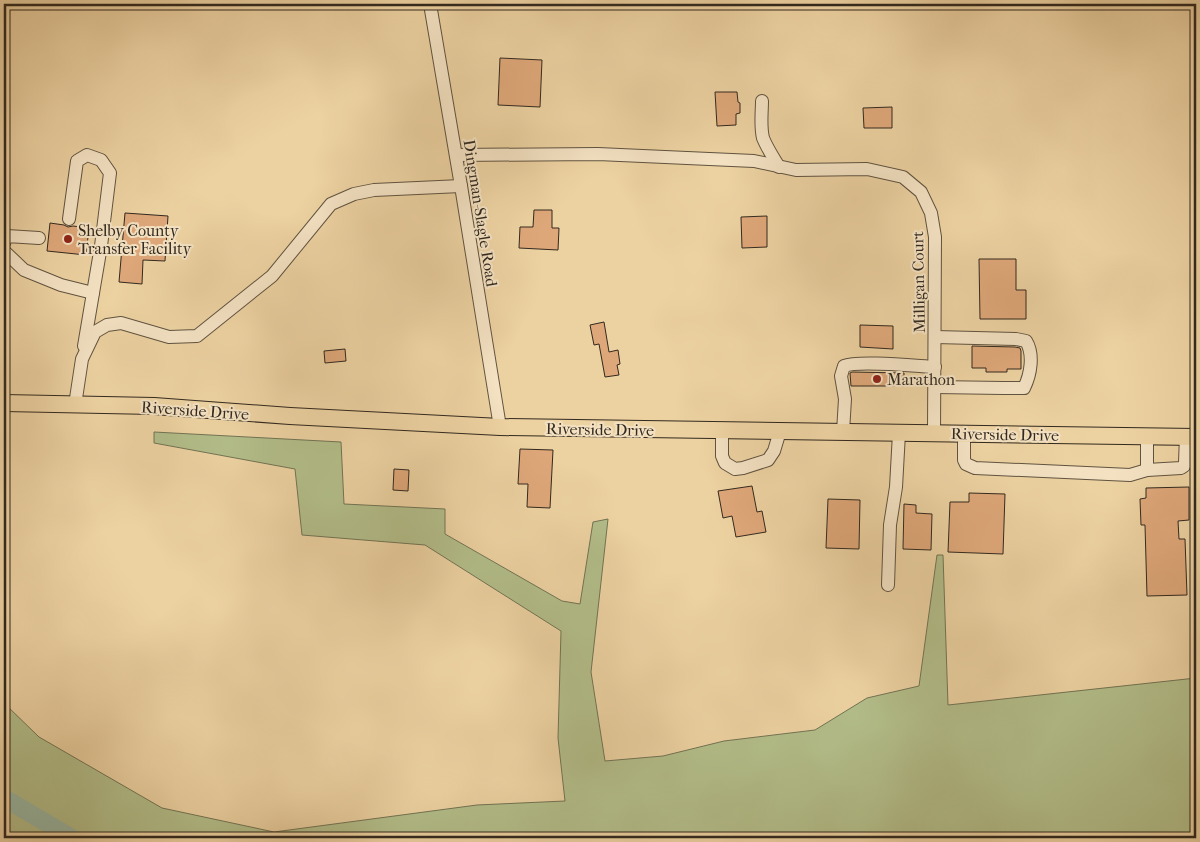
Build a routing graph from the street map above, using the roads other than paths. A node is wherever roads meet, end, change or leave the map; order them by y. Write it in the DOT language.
graph roads {
  1 [pos="430,4"];
  2 [pos="762,101"];
  3 [pos="456,155"];
  4 [pos="779,167"];
  5 [pos="461,186"];
  6 [pos="69,219"];
  7 [pos="39,238"];
  8 [pos="4,243"];
  9 [pos="4,251"];
  10 [pos="93,293"];
  11 [pos="935,337"];
  12 [pos="82,359"];
  13 [pos="935,367"];
  14 [pos="935,386"];
  15 [pos="4,403"];
  16 [pos="74,405"];
  17 [pos="500,428"];
  18 [pos="722,431"];
  19 [pos="780,432"];
  20 [pos="843,432"];
  21 [pos="899,433"];
  22 [pos="934,433"];
  23 [pos="964,434"];
  24 [pos="1147,436"];
  25 [pos="1191,437"];
  26 [pos="1147,470"];
  27 [pos="888,585"];
  1 -- 3 [label="street, Dingman-Slagle Road"];
  2 -- 4 [label="street"];
  3 -- 4 [label="street, Milligan Court"];
  3 -- 5 [label="street, Dingman-Slagle Road"];
  4 -- 11 [label="street, Milligan Court"];
  5 -- 12 [label="street"];
  5 -- 17 [label="street, Dingman-Slagle Road"];
  6 -- 10 [label="street"];
  7 -- 8 [label="street"];
  9 -- 10 [label="street"];
  10 -- 12 [label="street"];
  11 -- 13 [label="street, Milligan Court"];
  11 -- 14 [label="street"];
  12 -- 16 [label="street"];
  13 -- 14 [label="street, Milligan Court"];
  13 -- 20 [label="street"];
  14 -- 22 [label="street, Milligan Court"];
  15 -- 16 [label="main road, Riverside Drive"];
  16 -- 17 [label="main road, Riverside Drive"];
  17 -- 18 [label="main road, Riverside Drive"];
  18 -- 19 [label="main road, Riverside Drive"];
  18 -- 19 [label="street"];
  19 -- 20 [label="main road, Riverside Drive"];
  20 -- 21 [label="main road, Riverside Drive"];
  21 -- 22 [label="main road, Riverside Drive"];
  21 -- 27 [label="street"];
  22 -- 23 [label="main road, Riverside Drive"];
  23 -- 24 [label="main road, Riverside Drive"];
  23 -- 26 [label="street"];
  24 -- 25 [label="main road, Riverside Drive"];
  24 -- 26 [label="street"];
  25 -- 26 [label="street"];
}
